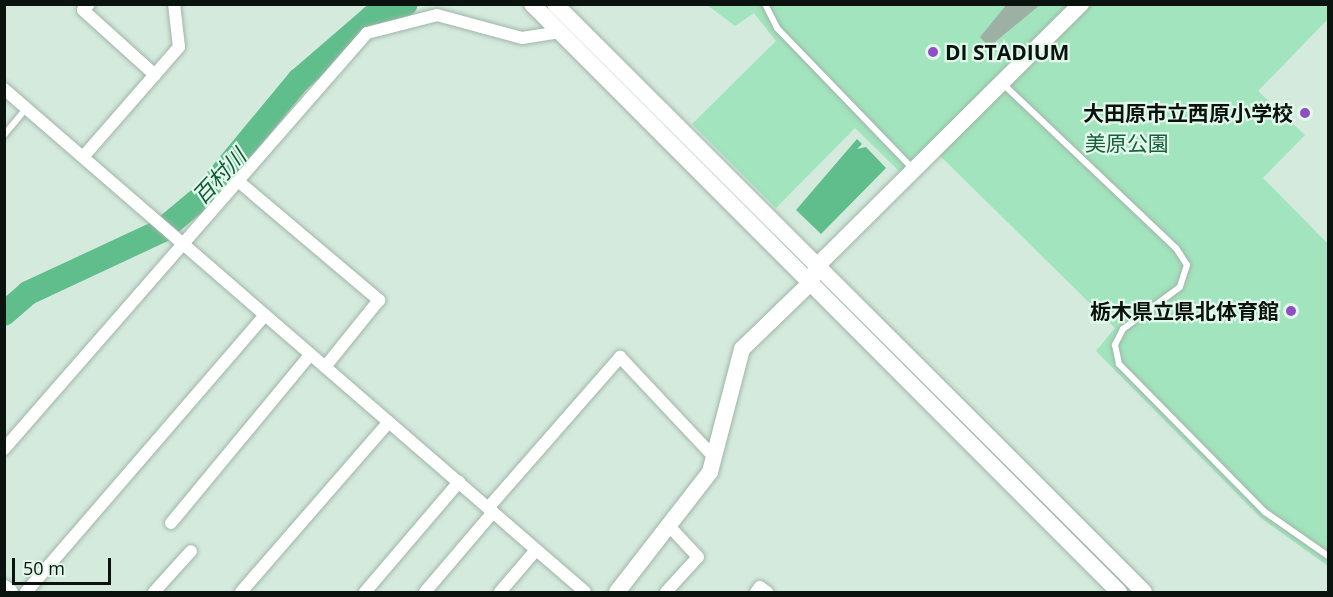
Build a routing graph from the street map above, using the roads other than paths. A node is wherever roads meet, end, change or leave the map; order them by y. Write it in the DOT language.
graph roads {
  1 [pos="88,4"];
  2 [pos="174,4"];
  3 [pos="532,4"];
  4 [pos="555,4"];
  5 [pos="765,4"];
  6 [pos="1081,4"];
  7 [pos="559,32"];
  8 [pos="155,75"];
  9 [pos="1001,82"];
  10 [pos="4,89"];
  11 [pos="27,108"];
  12 [pos="4,135"];
  13 [pos="83,157"];
  14 [pos="915,170"];
  15 [pos="238,181"];
  16 [pos="178,240"];
  17 [pos="818,265"];
  18 [pos="810,283"];
  19 [pos="265,315"];
  20 [pos="311,354"];
  21 [pos="325,367"];
  22 [pos="389,422"];
  23 [pos="4,449"];
  24 [pos="713,456"];
  25 [pos="459,482"];
  26 [pos="491,510"];
  27 [pos="171,523"];
  28 [pos="671,528"];
  29 [pos="536,550"];
  30 [pos="191,551"];
  31 [pos="1329,556"];
  32 [pos="4,588"];
  33 [pos="10,592"];
  34 [pos="26,592"];
  35 [pos="154,592"];
  36 [pos="241,592"];
  37 [pos="365,592"];
  38 [pos="425,592"];
  39 [pos="500,592"];
  40 [pos="585,592"];
  41 [pos="617,592"];
  42 [pos="666,592"];
  43 [pos="756,592"];
  44 [pos="766,592"];
  45 [pos="1119,592"];
  46 [pos="1144,592"];
  1 -- 8 [label="street"];
  2 -- 8 [label="street"];
  3 -- 7 [label="street"];
  4 -- 17 [label="street"];
  5 -- 14 [label="lane"];
  6 -- 9 [label="street"];
  7 -- 15 [label="street"];
  7 -- 18 [label="street"];
  8 -- 13 [label="street"];
  9 -- 14 [label="street"];
  9 -- 31 [label="lane"];
  10 -- 11 [label="street"];
  11 -- 12 [label="lane"];
  11 -- 13 [label="street"];
  13 -- 16 [label="street"];
  14 -- 17 [label="street"];
  15 -- 16 [label="street"];
  15 -- 21 [label="street"];
  16 -- 19 [label="street"];
  16 -- 23 [label="street"];
  17 -- 18 [label="street"];
  17 -- 46 [label="street"];
  18 -- 24 [label="street"];
  18 -- 45 [label="street"];
  19 -- 20 [label="street"];
  19 -- 34 [label="street"];
  20 -- 21 [label="street"];
  20 -- 27 [label="street"];
  21 -- 22 [label="street"];
  22 -- 25 [label="street"];
  22 -- 36 [label="street"];
  24 -- 26 [label="street"];
  24 -- 28 [label="street"];
  25 -- 26 [label="street"];
  25 -- 37 [label="street"];
  26 -- 29 [label="street"];
  26 -- 38 [label="street"];
  28 -- 41 [label="street"];
  28 -- 42 [label="street"];
  29 -- 39 [label="street"];
  29 -- 40 [label="street"];
  30 -- 35 [label="street"];
  32 -- 33 [label="street"];
  43 -- 44 [label="street"];
}
